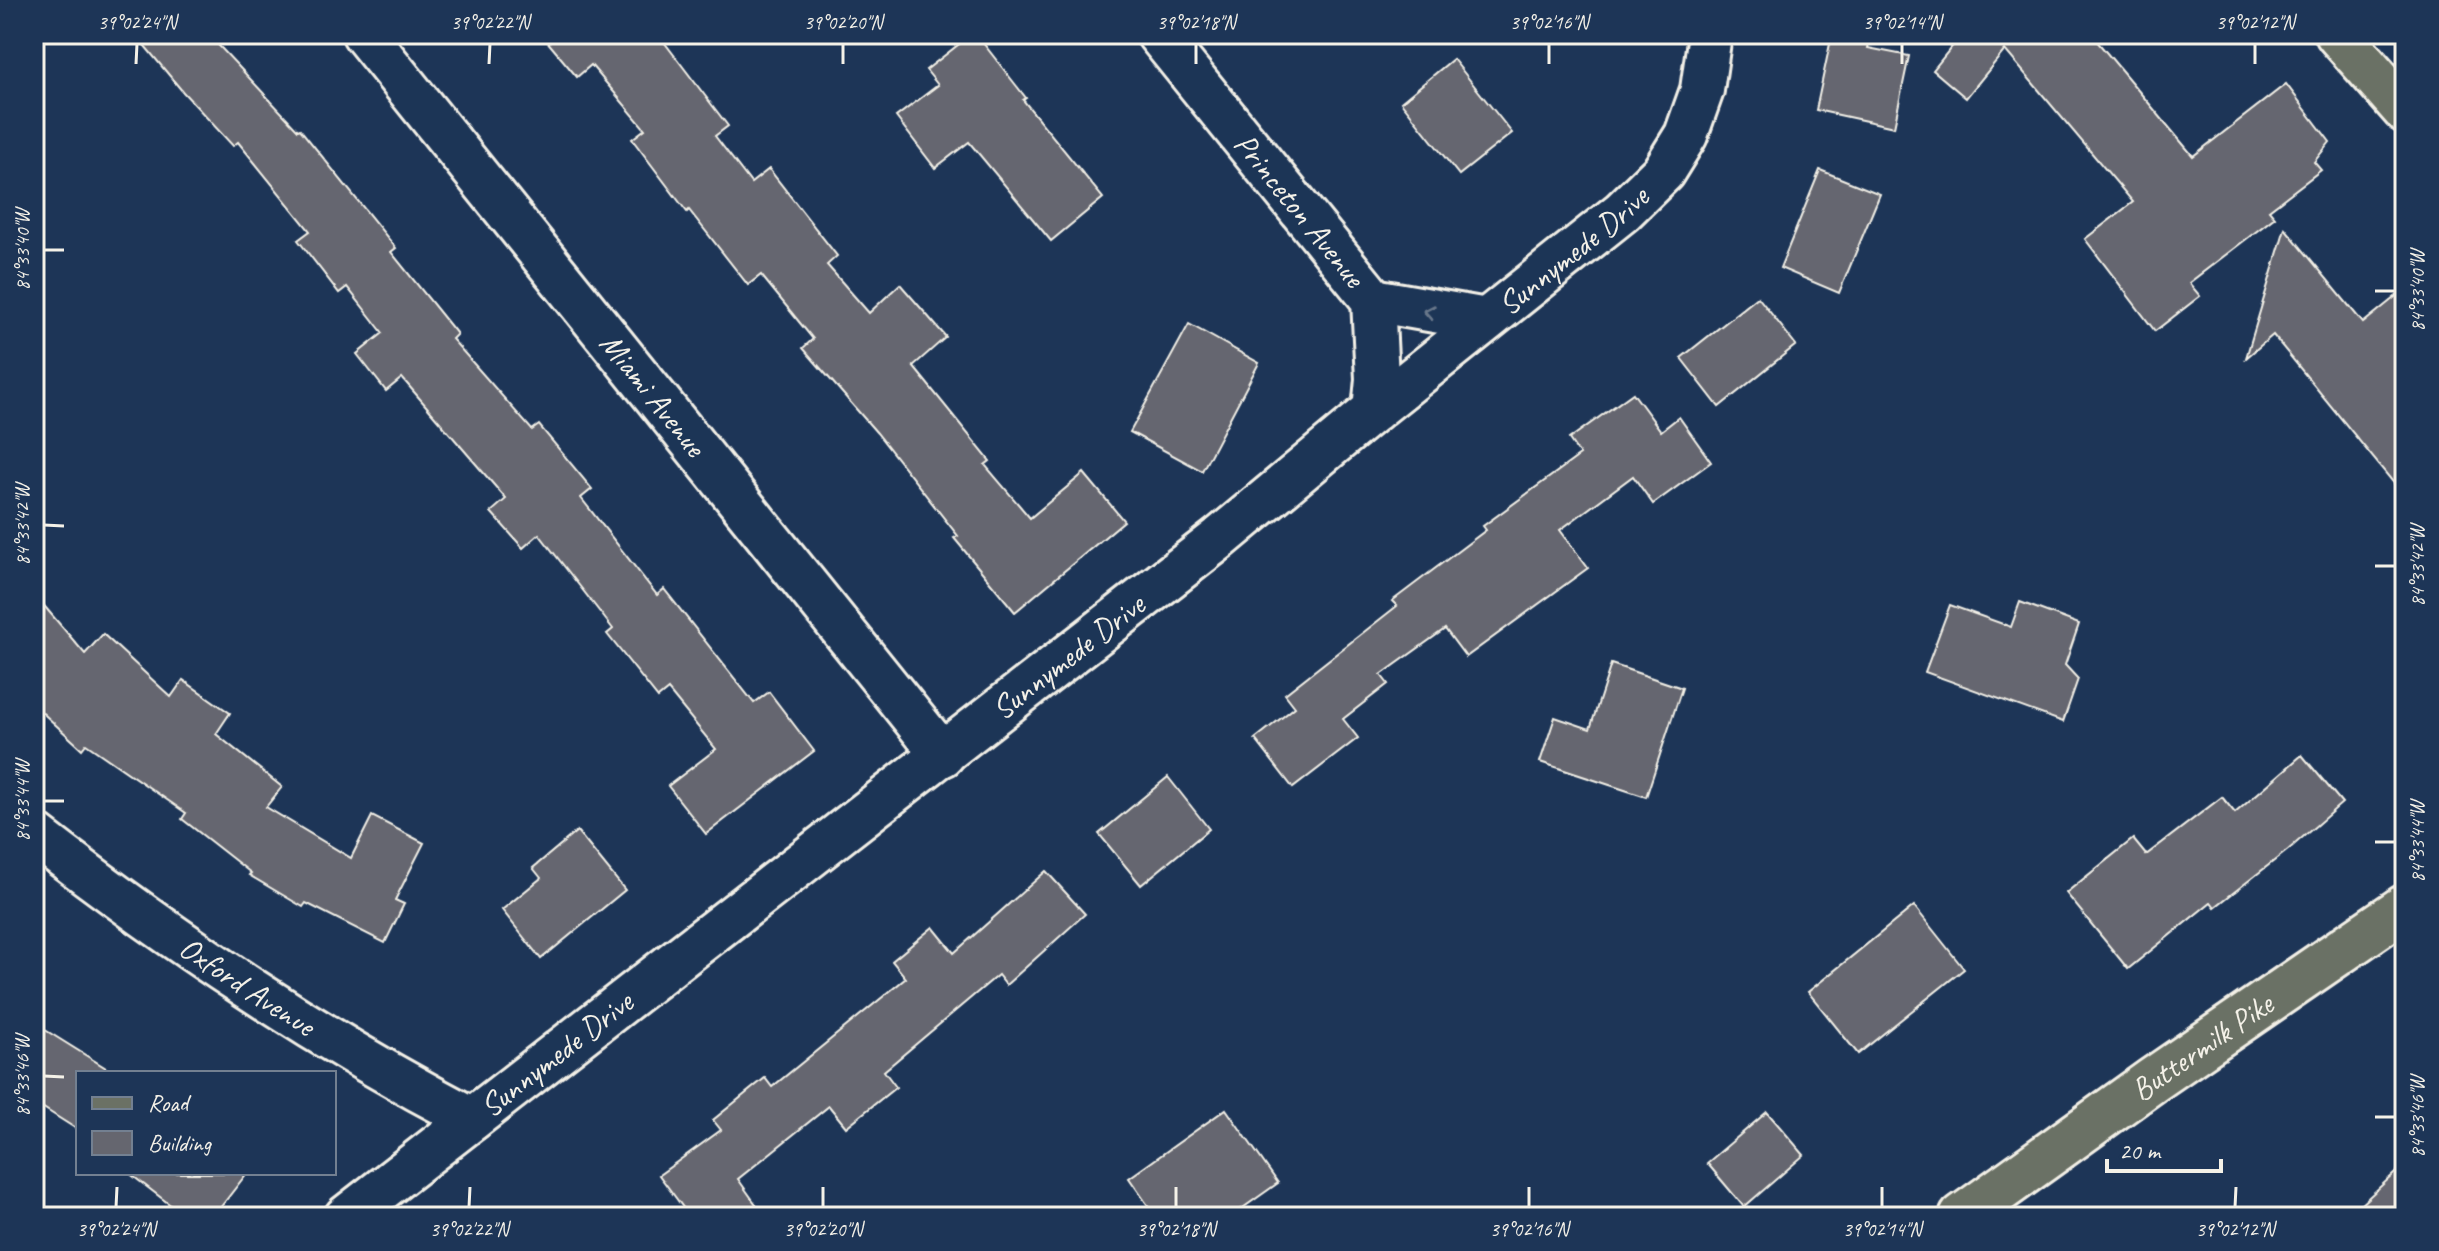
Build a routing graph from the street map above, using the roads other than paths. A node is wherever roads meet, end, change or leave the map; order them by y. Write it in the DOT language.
graph roads {
  1 [pos="364,34"];
  2 [pos="1158,34"];
  3 [pos="1710,34"];
  4 [pos="2338,34"];
  5 [pos="2405,110"];
  6 [pos="1373,300"];
  7 [pos="1486,320"];
  8 [pos="1374,410"];
  9 [pos="943,755"];
  10 [pos="34,834"];
  11 [pos="2405,907"];
  12 [pos="472,1119"];
  13 [pos="346,1217"];
  14 [pos="1962,1217"];
  1 -- 9 [label="street, Miami Avenue"];
  2 -- 6 [label="street, Princeton Avenue"];
  3 -- 7 [label="street, Sunnymede Drive"];
  4 -- 5 [label="main road"];
  7 -- 6 [label="street, one-way"];
  6 -- 8 [label="street, Princeton Avenue"];
  7 -- 8 [label="street, Sunnymede Drive"];
  8 -- 9 [label="street, Sunnymede Drive"];
  9 -- 12 [label="street, Sunnymede Drive"];
  10 -- 12 [label="street, Oxford Avenue"];
  11 -- 14 [label="main road, Buttermilk Pike"];
  12 -- 13 [label="street, Sunnymede Drive"];
}
